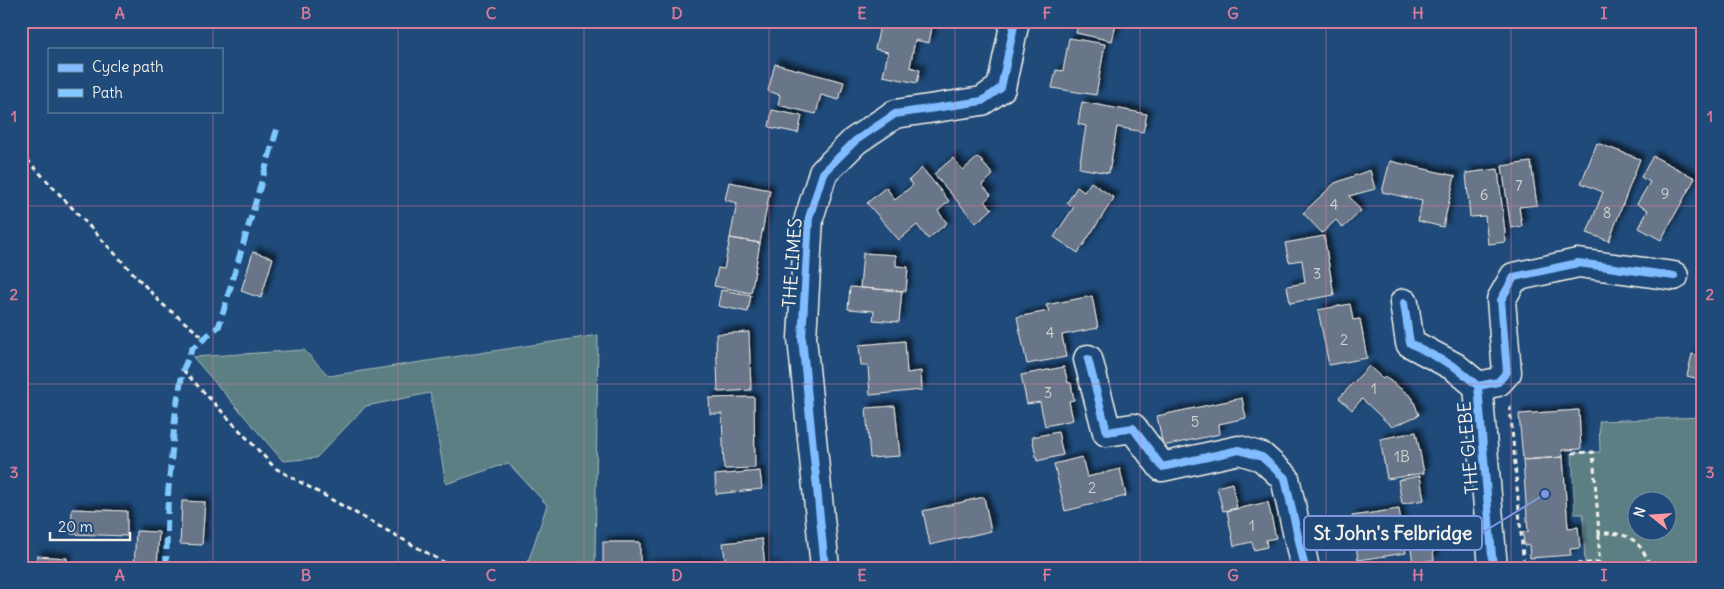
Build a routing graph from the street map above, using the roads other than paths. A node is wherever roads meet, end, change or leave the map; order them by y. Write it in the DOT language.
graph roads {
  1 [pos="1015,21"];
  2 [pos="1674,276"];
  3 [pos="1404,303"];
  4 [pos="1088,358"];
  5 [pos="1478,386"];
  6 [pos="826,568"];
  7 [pos="1305,568"];
  8 [pos="1493,568"];
  1 -- 6 [label="street, THE LIMES"];
  2 -- 5 [label="street"];
  3 -- 5 [label="street, THE GLEBE"];
  4 -- 7 [label="street"];
  5 -- 8 [label="street, THE GLEBE"];
}
